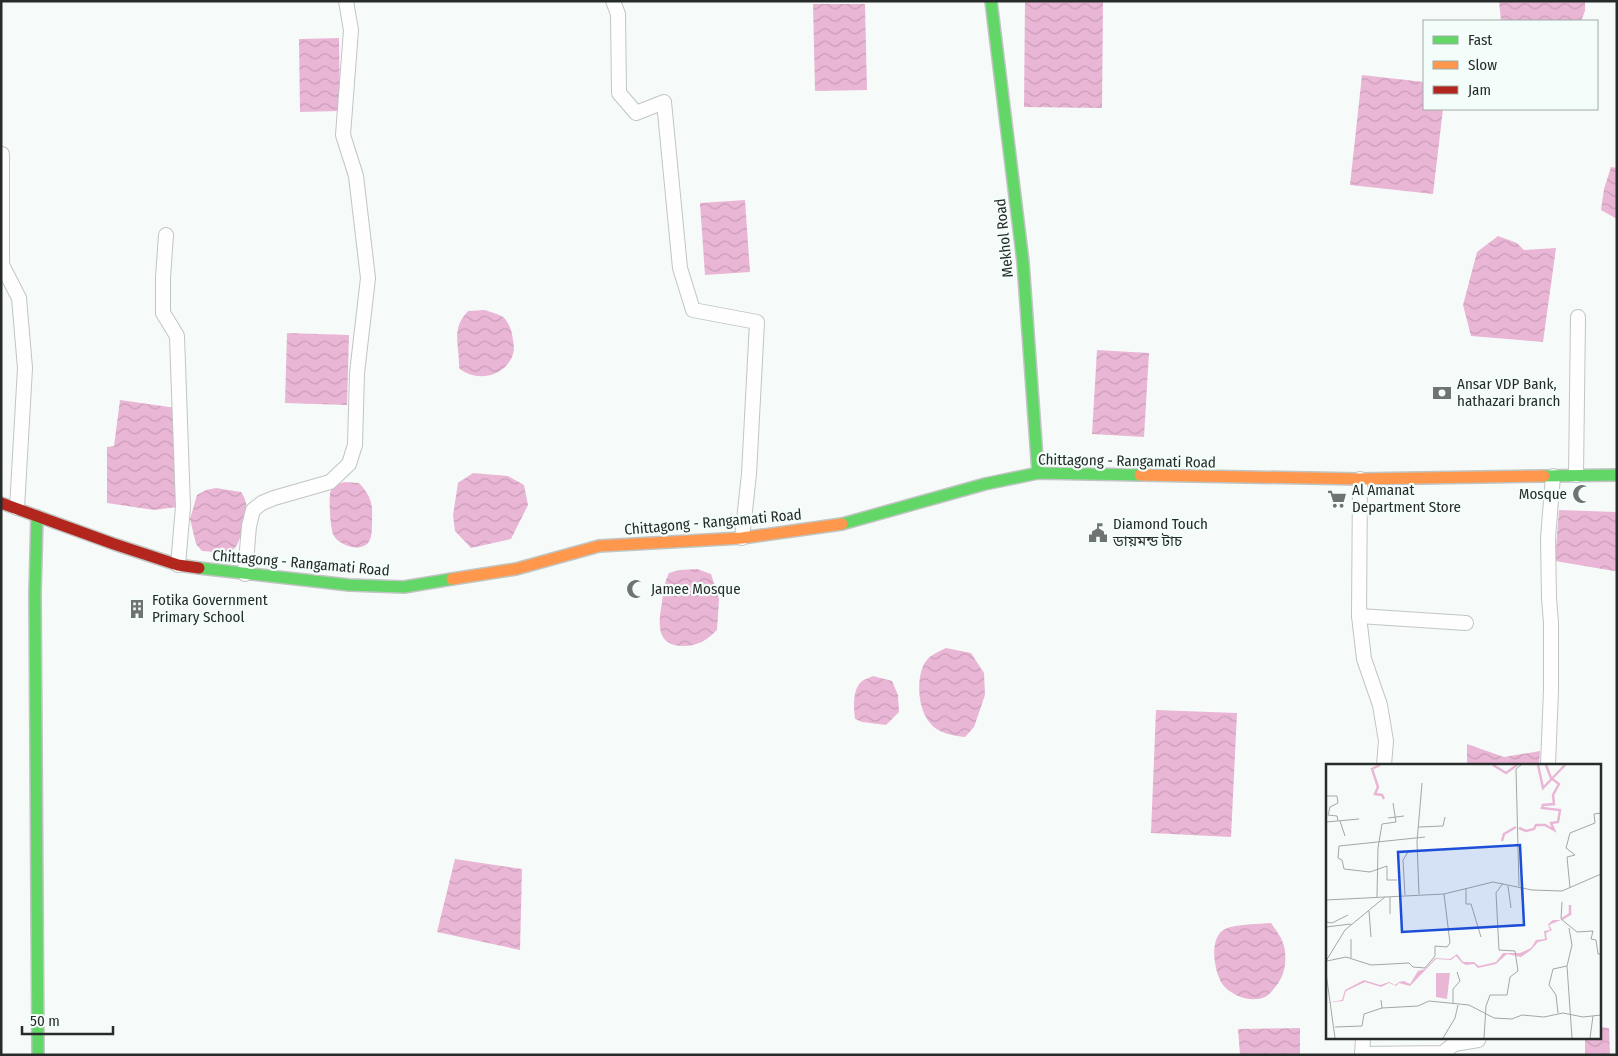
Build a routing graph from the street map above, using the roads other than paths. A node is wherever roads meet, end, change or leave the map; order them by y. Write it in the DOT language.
graph roads {
  1 [pos="346,1"];
  2 [pos="613,1"];
  3 [pos="991,1"];
  4 [pos="2,154"];
  5 [pos="166,235"];
  6 [pos="1578,317"];
  7 [pos="1038,473"];
  8 [pos="1576,475"];
  9 [pos="1617,475"];
  10 [pos="1553,476"];
  11 [pos="1360,480"];
  12 [pos="1,503"];
  13 [pos="17,508"];
  14 [pos="37,516"];
  15 [pos="742,538"];
  16 [pos="178,565"];
  17 [pos="245,574"];
  18 [pos="1359,616"];
  19 [pos="1466,623"];
  20 [pos="1384,764"];
  21 [pos="1548,764"];
  22 [pos="1363,1038"];
  23 [pos="1479,1038"];
  24 [pos="1362,1054"];
  25 [pos="38,1055"];
  1 -- 17 [label="street"];
  2 -- 15 [label="street"];
  3 -- 7 [label="main road, Mekhol Road"];
  4 -- 13 [label="street"];
  5 -- 16 [label="street"];
  6 -- 8 [label="street"];
  7 -- 11 [label="main road, Chittagong - Rangamati Road"];
  7 -- 15 [label="main road, Chittagong - Rangamati Road"];
  8 -- 9 [label="main road, Chittagong - Rangamati Road"];
  8 -- 10 [label="main road, Chittagong - Rangamati Road"];
  10 -- 11 [label="main road, Chittagong - Rangamati Road"];
  10 -- 21 [label="street"];
  11 -- 18 [label="street"];
  12 -- 13 [label="main road, Chittagong - Rangamati Road"];
  13 -- 14 [label="main road, Chittagong - Rangamati Road"];
  14 -- 16 [label="main road, Chittagong - Rangamati Road"];
  14 -- 25 [label="main road"];
  15 -- 17 [label="main road, Chittagong - Rangamati Road"];
  16 -- 17 [label="main road, Chittagong - Rangamati Road"];
  18 -- 19 [label="street"];
  18 -- 20 [label="street"];
  22 -- 24 [label="street"];
  23 -- 24 [label="street"];
}
